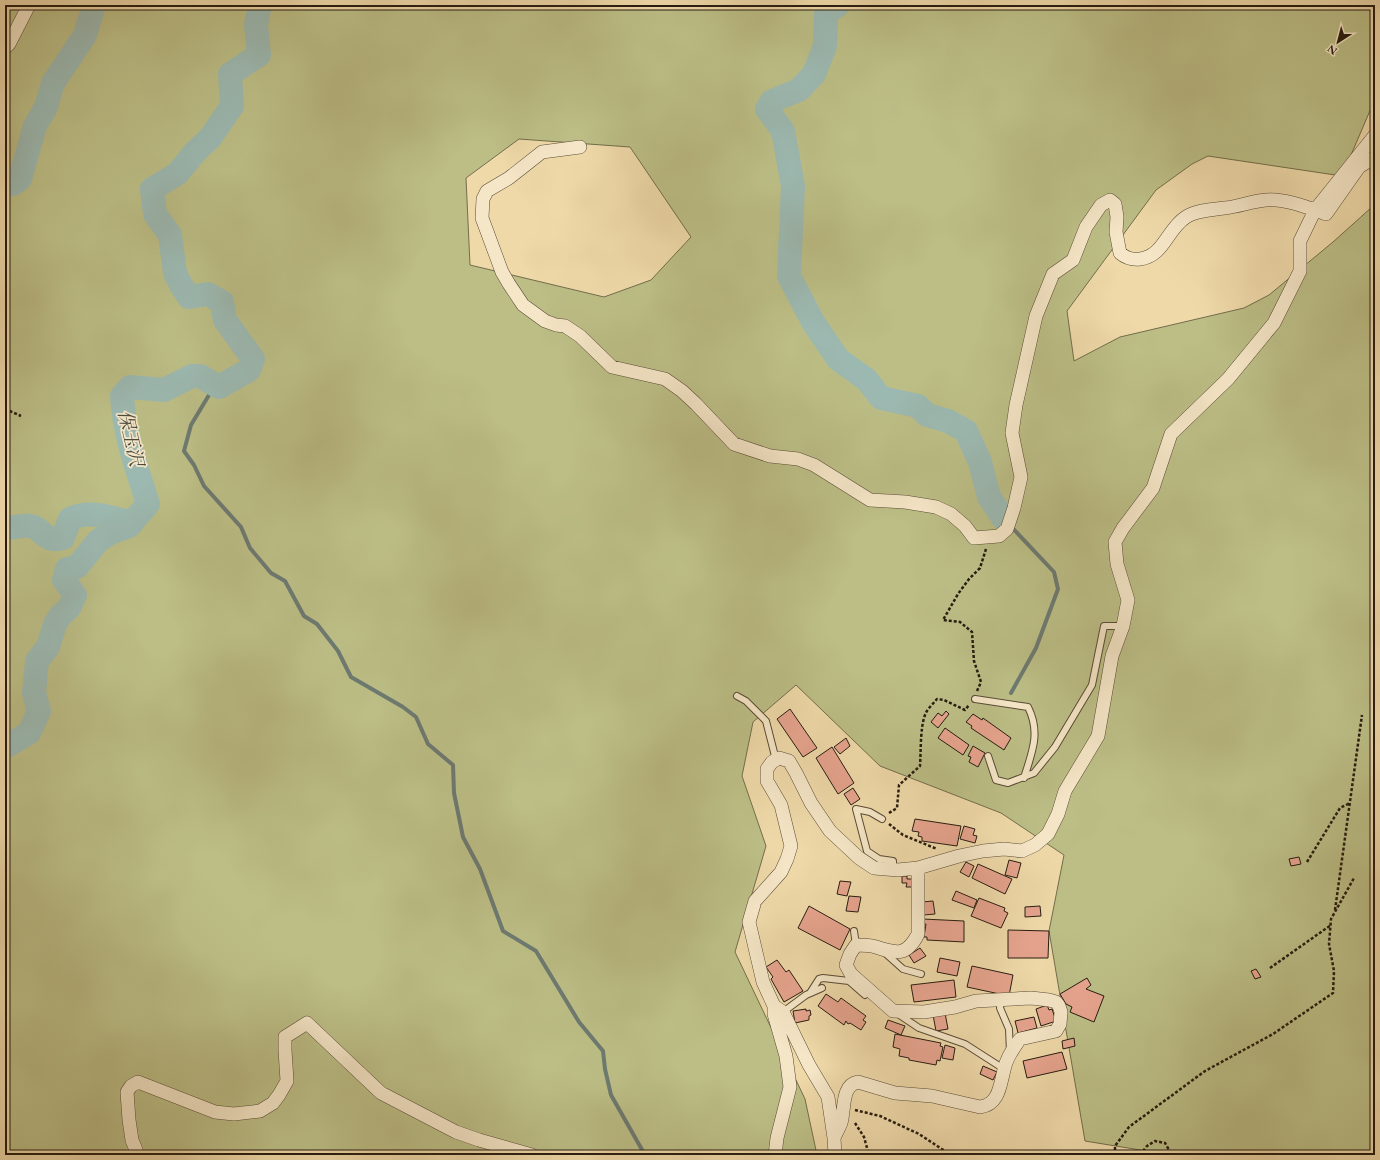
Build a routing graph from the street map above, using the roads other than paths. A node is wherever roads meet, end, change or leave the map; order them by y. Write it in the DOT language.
graph roads {
  1 [pos="29,5"];
  2 [pos="5,48"];
  3 [pos="1375,135"];
  4 [pos="580,147"];
  5 [pos="1375,157"];
  6 [pos="1315,210"];
  7 [pos="1123,626"];
  8 [pos="737,696"];
  9 [pos="975,699"];
  10 [pos="988,756"];
  11 [pos="776,760"];
  12 [pos="1024,778"];
  13 [pos="882,819"];
  14 [pos="918,868"];
  15 [pos="893,869"];
  16 [pos="854,931"];
  17 [pos="856,945"];
  18 [pos="882,950"];
  19 [pos="921,974"];
  20 [pos="822,988"];
  21 [pos="870,991"];
  22 [pos="810,993"];
  23 [pos="1001,1000"];
  24 [pos="779,1009"];
  25 [pos="893,1011"];
  26 [pos="1010,1055"];
  27 [pos="1004,1069"];
  28 [pos="834,1138"];
  29 [pos="138,1155"];
  30 [pos="532,1155"];
  31 [pos="775,1155"];
  32 [pos="834,1155"];
  1 -- 2 [label="street"];
  3 -- 6 [label="street"];
  4 -- 6 [label="street"];
  5 -- 6 [label="street"];
  6 -- 7 [label="street"];
  7 -- 12 [label="lane"];
  7 -- 14 [label="street"];
  8 -- 11 [label="lane"];
  9 -- 12 [label="lane"];
  10 -- 12 [label="lane"];
  11 -- 15 [label="street"];
  11 -- 24 [label="street"];
  13 -- 15 [label="lane"];
  14 -- 15 [label="street"];
  14 -- 18 [label="street"];
  16 -- 17 [label="lane"];
  17 -- 18 [label="street"];
  17 -- 21 [label="street"];
  18 -- 19 [label="lane"];
  20 -- 22 [label="lane"];
  21 -- 22 [label="lane"];
  21 -- 25 [label="street"];
  22 -- 24 [label="lane"];
  23 -- 25 [label="street"];
  23 -- 26 [label="lane"];
  23 -- 26 [label="street"];
  24 -- 28 [label="street"];
  24 -- 31 [label="street"];
  25 -- 27 [label="lane"];
  26 -- 27 [label="street"];
  27 -- 28 [label="street"];
  28 -- 32 [label="street"];
  29 -- 30 [label="street"];
}
